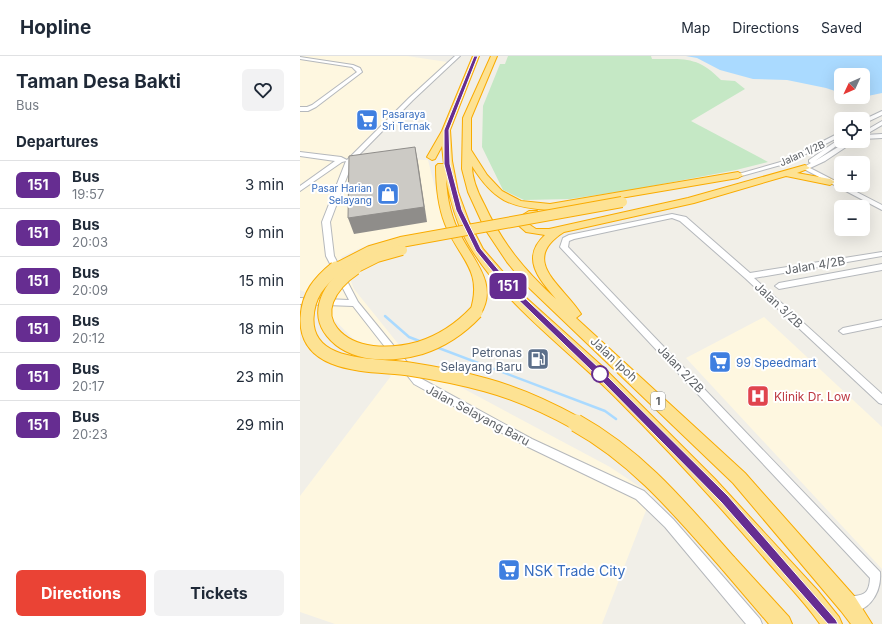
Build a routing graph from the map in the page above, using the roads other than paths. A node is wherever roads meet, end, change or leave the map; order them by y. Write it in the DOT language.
graph roads {
  1 [pos="458,56"];
  2 [pos="476,56"];
  3 [pos="494,56"];
  4 [pos="300,58"];
  5 [pos="478,93"];
  6 [pos="300,109"];
  7 [pos="882,113"];
  8 [pos="870,119"];
  9 [pos="882,123"];
  10 [pos="870,131"];
  11 [pos="446,136"];
  12 [pos="475,136"];
  13 [pos="870,136"];
  14 [pos="882,136"];
  15 [pos="834,138"];
  16 [pos="834,145"];
  17 [pos="841,148"];
  18 [pos="467,150"];
  19 [pos="300,154"];
  20 [pos="432,157"];
  21 [pos="345,160"];
  22 [pos="823,160"];
  23 [pos="805,168"];
  24 [pos="738,175"];
  25 [pos="782,175"];
  26 [pos="830,182"];
  27 [pos="300,189"];
  28 [pos="707,195"];
  29 [pos="624,205"];
  30 [pos="550,207"];
  31 [pos="882,208"];
  32 [pos="672,216"];
  33 [pos="560,230"];
  34 [pos="882,254"];
  35 [pos="882,267"];
  36 [pos="748,276"];
  37 [pos="779,286"];
  38 [pos="300,301"];
  39 [pos="355,303"];
  40 [pos="882,323"];
  41 [pos="843,331"];
  42 [pos="601,346"];
  43 [pos="881,399"];
  44 [pos="879,574"];
  45 [pos="848,604"];
  46 [pos="755,624"];
  47 [pos="782,624"];
  48 [pos="832,624"];
  49 [pos="862,624"];
  1 -- 21 [label="street, Jalan Selayang Baru"];
  2 -- 11 [label="highway, Jalan Ipoh / 1"];
  3 -- 5 [label="highway, Jalan Ipoh / 1"];
  4 -- 6 [label="street"];
  5 -- 12 [label="highway"];
  5 -- 18 [label="highway, Jalan Ipoh / 1"];
  7 -- 8 [label="street"];
  9 -- 10 [label="street"];
  11 -- 20 [label="highway"];
  11 -- 29 [label="highway, bridge"];
  11 -- 48 [label="highway, Jalan Ipoh / 1"];
  13 -- 14 [label="street"];
  15 -- 24 [label="street, Jalan 1/2B"];
  16 -- 23 [label="street"];
  17 -- 22 [label="street, Jalan 1/2B"];
  18 -- 30 [label="highway"];
  18 -- 42 [label="highway, Jalan Ipoh / 1"];
  19 -- 21 [label="street"];
  21 -- 27 [label="street"];
  21 -- 39 [label="street, Jalan Selayang Baru"];
  22 -- 23 [label="street, Jalan 1/2B"];
  22 -- 26 [label="street"];
  23 -- 25 [label="highway"];
  23 -- 26 [label="street"];
  24 -- 29 [label="highway"];
  24 -- 30 [label="highway"];
  25 -- 26 [label="highway"];
  25 -- 28 [label="highway"];
  26 -- 31 [label="street"];
  28 -- 29 [label="highway"];
  28 -- 33 [label="highway"];
  29 -- 47 [label="highway, bridge"];
  30 -- 33 [label="highway"];
  32 -- 36 [label="street, Jalan 3/2B"];
  32 -- 44 [label="street, Jalan 2/2B"];
  33 -- 42 [label="highway"];
  34 -- 36 [label="street, Jalan 4/2B"];
  35 -- 37 [label="street"];
  36 -- 43 [label="street, Jalan 3/2B"];
  38 -- 39 [label="street"];
  39 -- 46 [label="street, Jalan Selayang Baru"];
  40 -- 41 [label="street"];
  42 -- 45 [label="highway, Jalan Ipoh / 1"];
  44 -- 45 [label="street"];
  45 -- 49 [label="highway, Jalan Ipoh / 1"];
}
